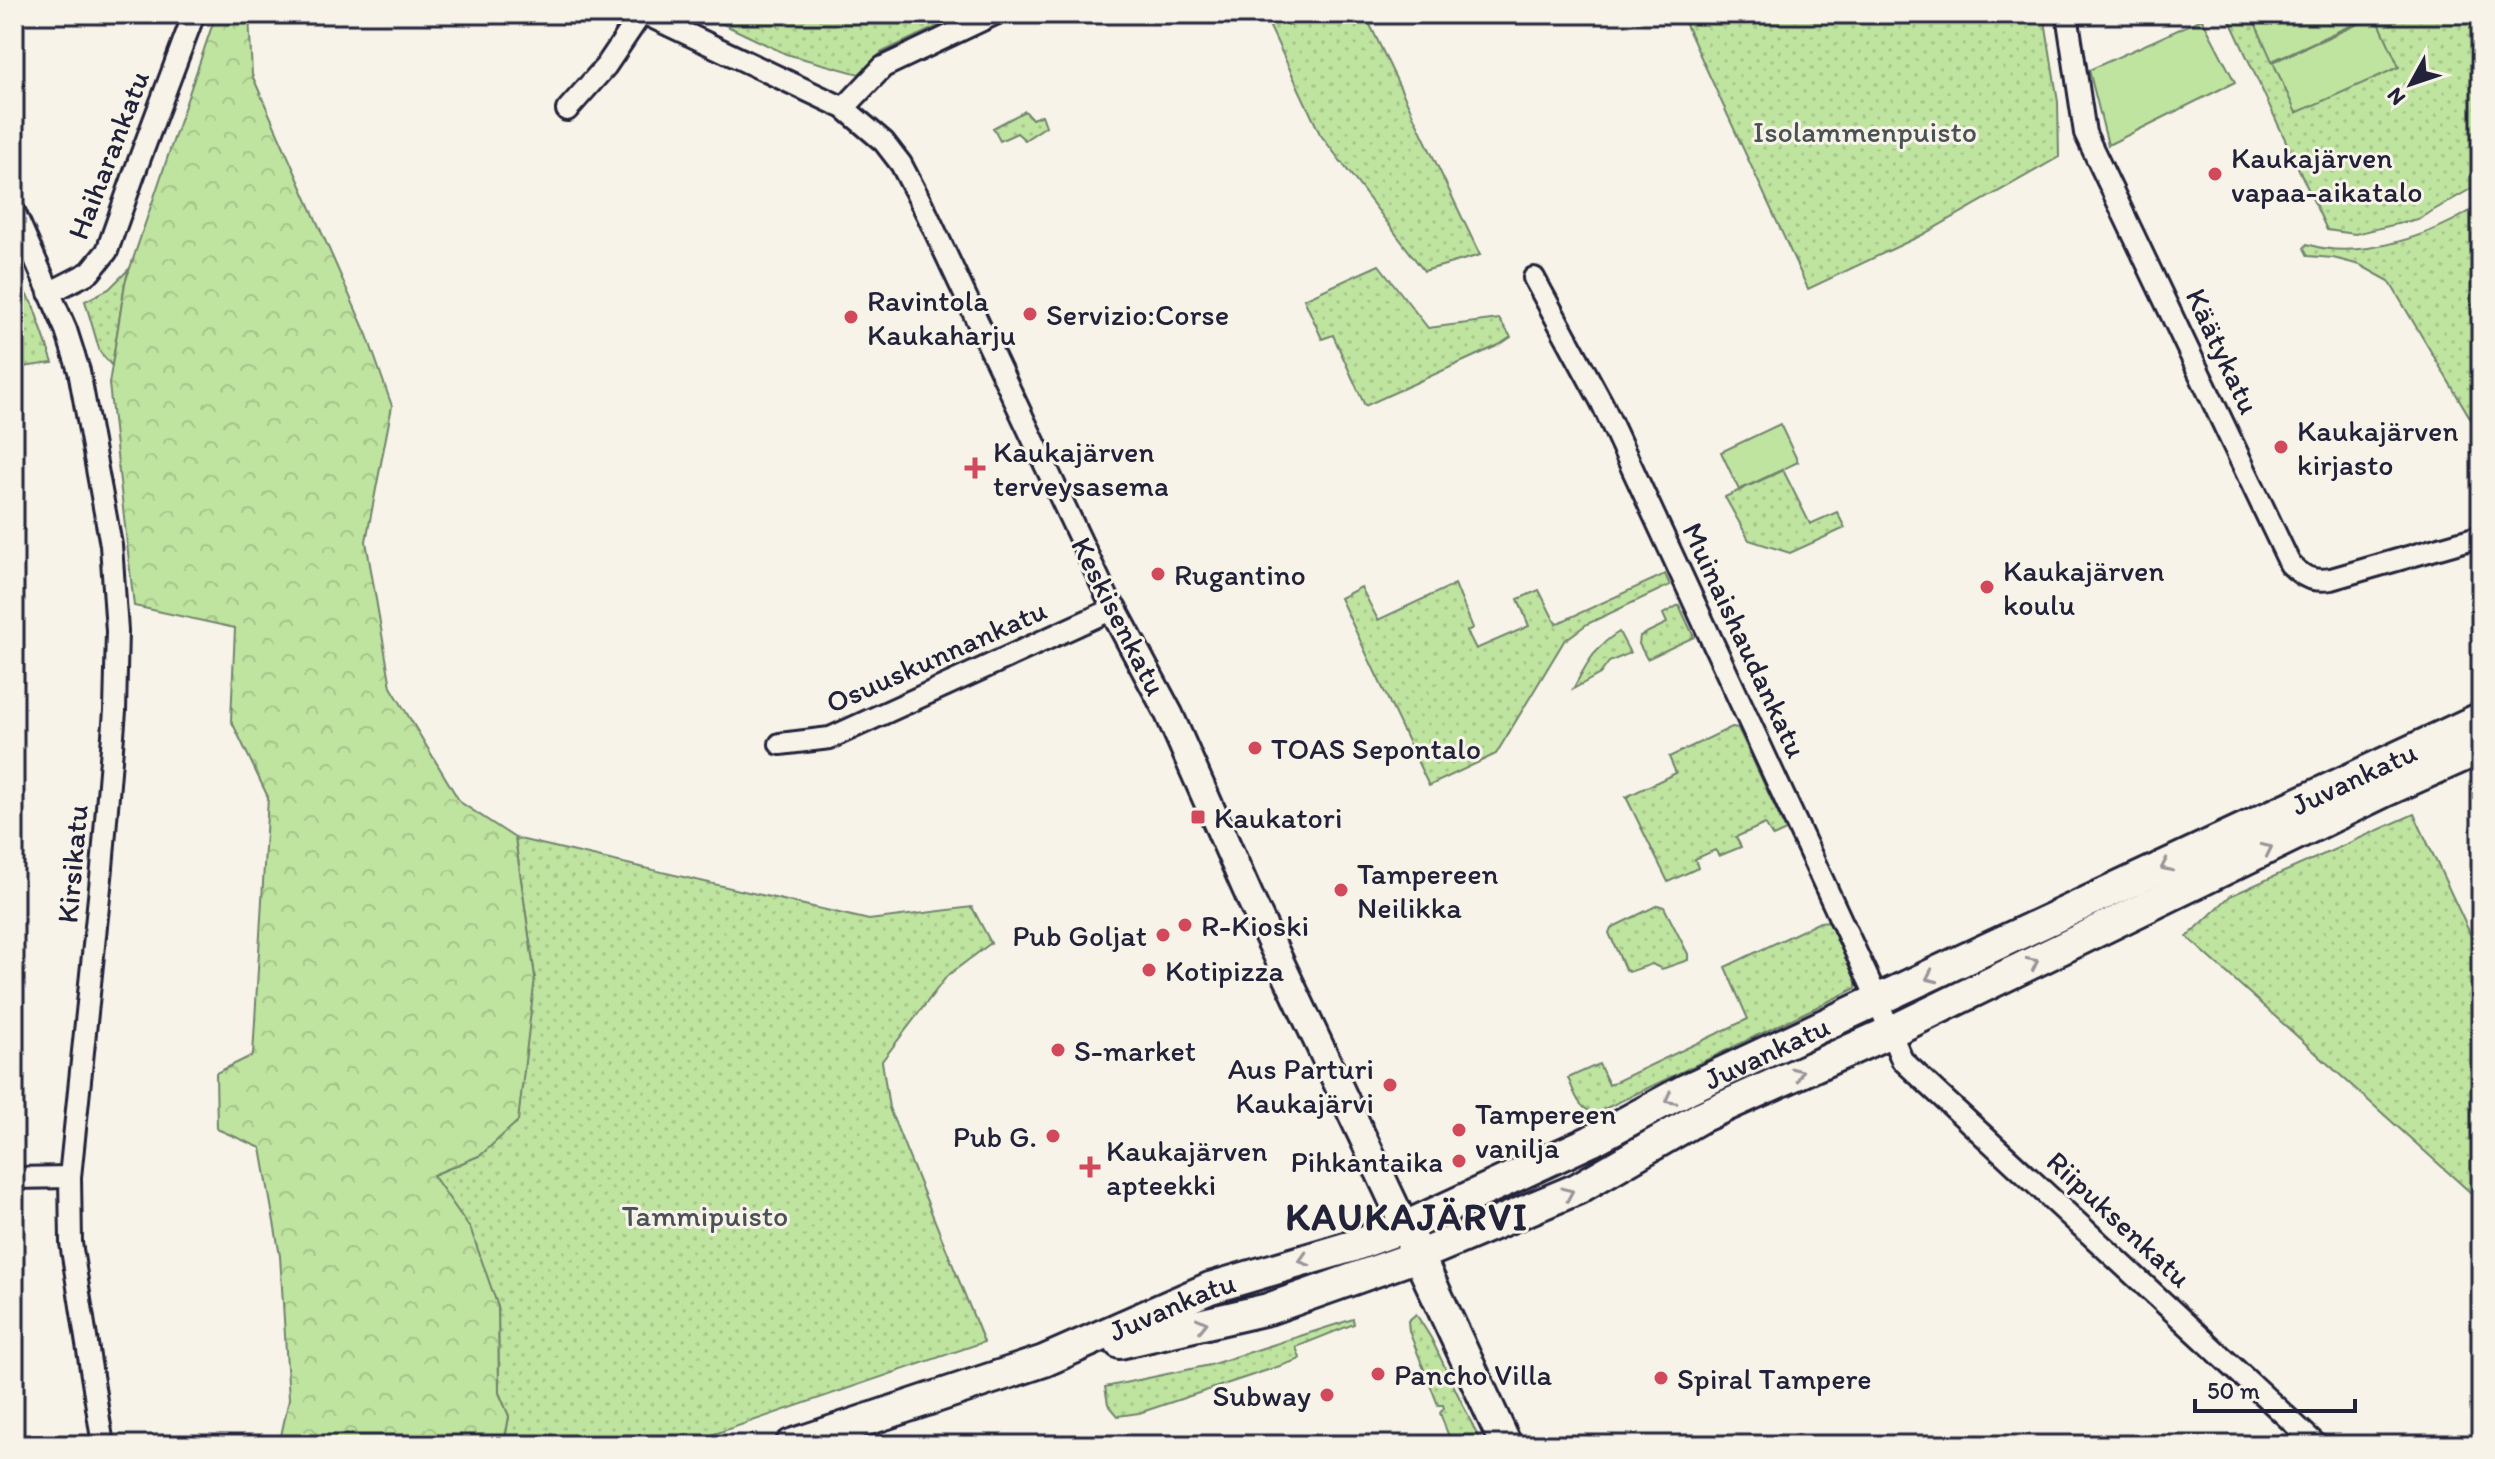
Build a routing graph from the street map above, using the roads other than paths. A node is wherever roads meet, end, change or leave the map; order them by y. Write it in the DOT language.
graph roads {
  1 [pos="194,14"];
  2 [pos="643,14"];
  3 [pos="995,14"];
  4 [pos="2067,14"];
  5 [pos="844,108"];
  6 [pos="567,110"];
  7 [pos="14,211"];
  8 [pos="1534,278"];
  9 [pos="49,293"];
  10 [pos="2481,536"];
  11 [pos="1113,609"];
  12 [pos="2481,718"];
  13 [pos="780,744"];
  14 [pos="2481,748"];
  15 [pos="1877,1001"];
  16 [pos="1890,1032"];
  17 [pos="70,1177"];
  18 [pos="14,1178"];
  19 [pos="1405,1227"];
  20 [pos="1418,1256"];
  21 [pos="1044,1361"];
  22 [pos="103,1445"];
  23 [pos="791,1445"];
  24 [pos="1506,1445"];
  25 [pos="2317,1445"];
  1 -- 9 [label="street, Haiharankatu"];
  2 -- 5 [label="street, Keskisenkatu"];
  2 -- 6 [label="street"];
  3 -- 5 [label="street"];
  4 -- 10 [label="street, Käätykatu"];
  5 -- 11 [label="street, Keskisenkatu"];
  7 -- 9 [label="street, Kirsikatu"];
  8 -- 15 [label="street, Muinaishaudankatu"];
  9 -- 17 [label="street, Kirsikatu"];
  11 -- 13 [label="street, Osuuskunnankatu"];
  11 -- 19 [label="street, Keskisenkatu"];
  12 -- 15 [label="main road, Juvankatu, one-way"];
  16 -- 14 [label="main road, Juvankatu, one-way"];
  15 -- 16 [label="street, Muinaishaudankatu"];
  15 -- 19 [label="main road, Juvankatu, one-way"];
  20 -- 16 [label="main road, Juvankatu, one-way"];
  16 -- 25 [label="street, Riipuksenkatu"];
  17 -- 18 [label="street"];
  17 -- 22 [label="street, Kirsikatu"];
  19 -- 20 [label="main road, Keskisenkatu"];
  19 -- 21 [label="main road, Juvankatu, one-way"];
  21 -- 20 [label="main road, Juvankatu, one-way"];
  20 -- 24 [label="main road, Keskisenkatu"];
  21 -- 23 [label="main road, Juvankatu"];
}
